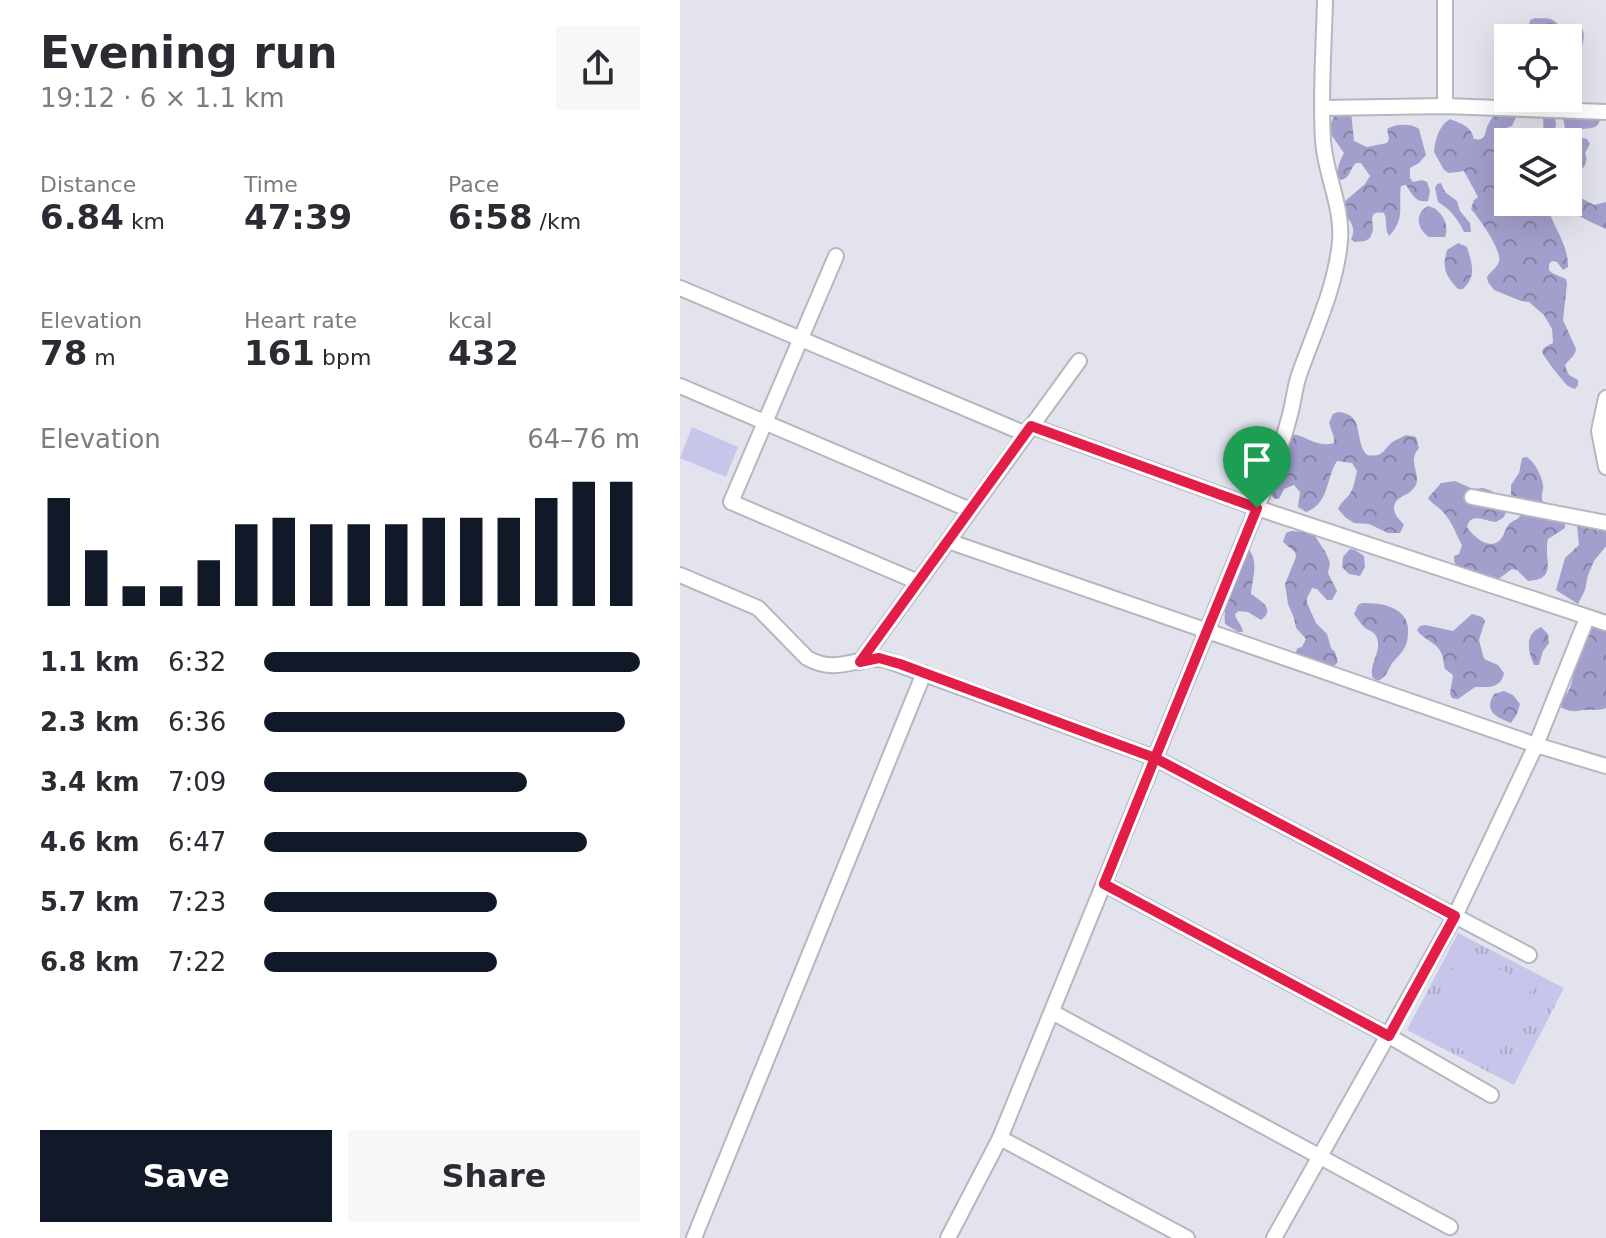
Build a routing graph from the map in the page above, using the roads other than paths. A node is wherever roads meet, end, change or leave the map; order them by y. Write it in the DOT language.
graph roads {
  1 [pos="1325,0"];
  2 [pos="1445,0"];
  3 [pos="1445,106"];
  4 [pos="1323,108"];
  5 [pos="1606,112"];
  6 [pos="836,256"];
  7 [pos="680,288"];
  8 [pos="801,339"];
  9 [pos="1079,361"];
  10 [pos="680,386"];
  11 [pos="1606,398"];
  12 [pos="765,422"];
  13 [pos="1029,430"];
  14 [pos="1606,467"];
  15 [pos="1472,497"];
  16 [pos="1257,508"];
  17 [pos="970,510"];
  18 [pos="1606,523"];
  19 [pos="948,541"];
  20 [pos="680,575"];
  21 [pos="918,582"];
  22 [pos="1587,618"];
  23 [pos="1606,623"];
  24 [pos="1206,632"];
  25 [pos="860,662"];
  26 [pos="924,673"];
  27 [pos="1536,745"];
  28 [pos="1155,758"];
  29 [pos="1606,766"];
  30 [pos="1104,884"];
  31 [pos="1455,916"];
  32 [pos="1529,955"];
  33 [pos="1052,1012"];
  34 [pos="1389,1036"];
  35 [pos="1491,1095"];
  36 [pos="1000,1138"];
  37 [pos="1320,1157"];
  38 [pos="1450,1227"];
  39 [pos="694,1238"];
  40 [pos="948,1238"];
  41 [pos="1187,1238"];
  42 [pos="1274,1238"];
  1 -- 4 [label="street"];
  2 -- 3 [label="street"];
  3 -- 4 [label="street"];
  3 -- 5 [label="street"];
  4 -- 16 [label="street"];
  6 -- 8 [label="street"];
  7 -- 8 [label="street"];
  8 -- 12 [label="street"];
  8 -- 13 [label="street"];
  9 -- 13 [label="street"];
  10 -- 12 [label="street"];
  11 -- 14 [label="street"];
  12 -- 17 [label="street"];
  12 -- 21 [label="street"];
  13 -- 16 [label="street"];
  13 -- 17 [label="street"];
  15 -- 18 [label="street"];
  16 -- 22 [label="street"];
  16 -- 24 [label="street"];
  17 -- 19 [label="street"];
  19 -- 21 [label="street"];
  19 -- 24 [label="street"];
  20 -- 25 [label="street"];
  21 -- 25 [label="street"];
  22 -- 23 [label="street"];
  22 -- 27 [label="street"];
  24 -- 27 [label="street"];
  24 -- 28 [label="street"];
  25 -- 26 [label="street"];
  26 -- 28 [label="street"];
  26 -- 39 [label="street"];
  27 -- 29 [label="street"];
  27 -- 31 [label="street"];
  28 -- 30 [label="street"];
  28 -- 31 [label="street"];
  30 -- 33 [label="street"];
  30 -- 34 [label="street"];
  31 -- 32 [label="street"];
  31 -- 34 [label="street"];
  33 -- 36 [label="street"];
  33 -- 37 [label="street"];
  34 -- 35 [label="street"];
  34 -- 37 [label="street"];
  36 -- 40 [label="street"];
  36 -- 41 [label="street"];
  37 -- 38 [label="street"];
  37 -- 42 [label="street"];
}
